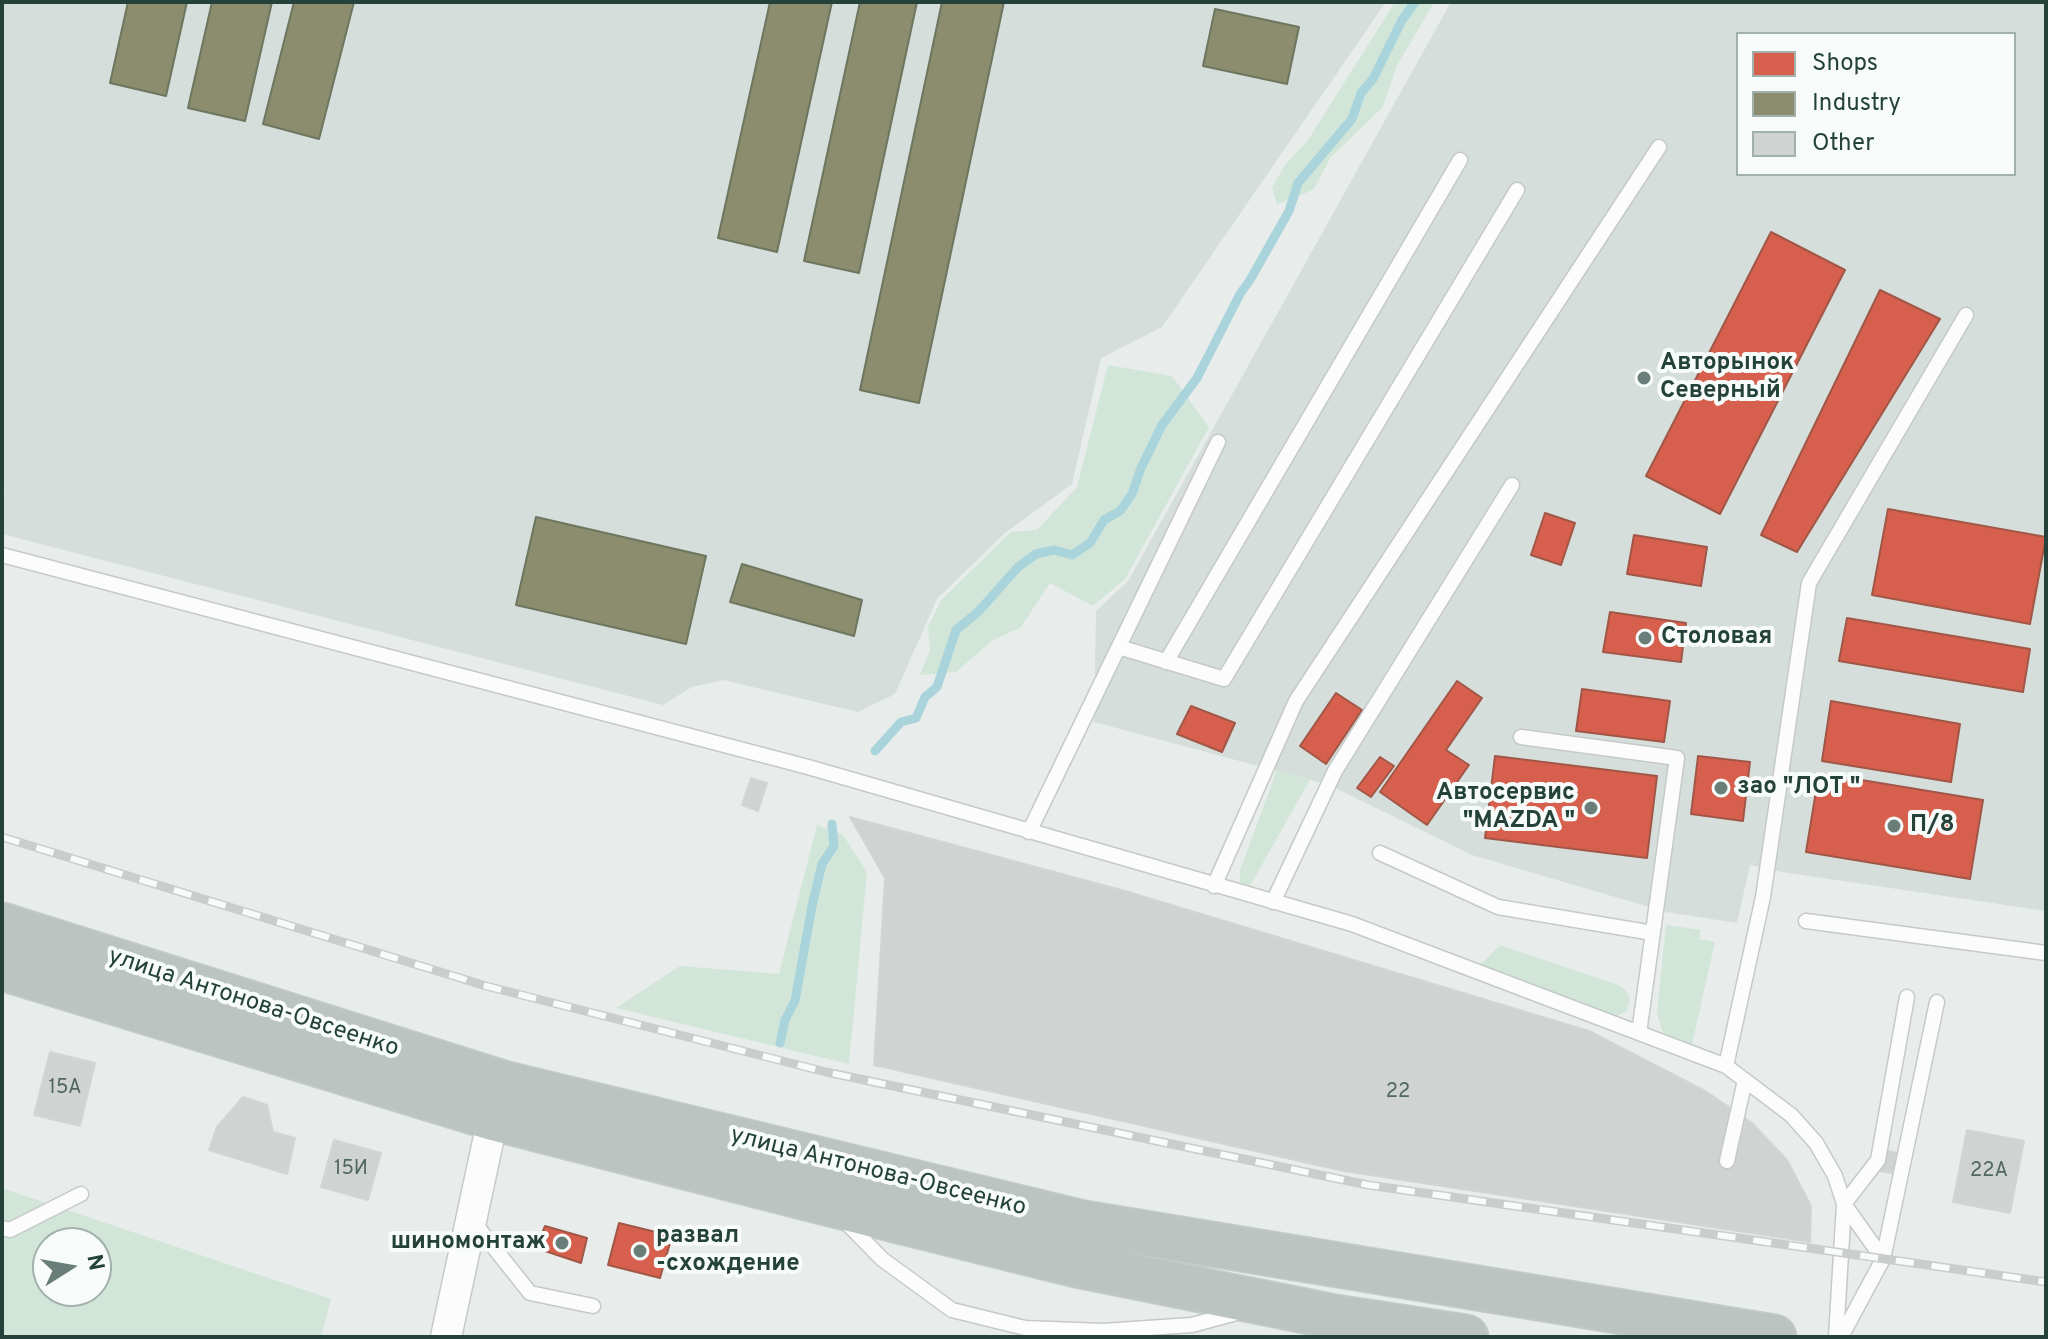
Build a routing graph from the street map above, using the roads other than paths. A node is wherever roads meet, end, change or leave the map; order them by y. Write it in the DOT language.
graph roads {
  1 [pos="1659,147"];
  2 [pos="1460,160"];
  3 [pos="1517,190"];
  4 [pos="1966,315"];
  5 [pos="1218,442"];
  6 [pos="1512,485"];
  7 [pos="2,555"];
  8 [pos="1119,647"];
  9 [pos="1166,662"];
  10 [pos="1521,737"];
  11 [pos="1029,832"];
  12 [pos="1380,853"];
  13 [pos="1214,886"];
  14 [pos="1273,902"];
  15 [pos="1806,921"];
  16 [pos="2,925"];
  17 [pos="1653,933"];
  18 [pos="2046,953"];
  19 [pos="2,968"];
  20 [pos="1907,997"];
  21 [pos="1937,1002"];
  22 [pos="1639,1033"];
  23 [pos="1726,1066"];
  24 [pos="1745,1080"];
  25 [pos="493,1118"];
  26 [pos="1727,1161"];
  27 [pos="81,1194"];
  28 [pos="826,1203"];
  29 [pos="1844,1204"];
  30 [pos="472,1220"];
  31 [pos="2,1228"];
  32 [pos="1883,1259"];
  33 [pos="1272,1304"];
  34 [pos="593,1306"];
  35 [pos="446,1337"];
  36 [pos="1466,1337"];
  37 [pos="1774,1337"];
  38 [pos="1838,1337"];
  1 -- 13 [label="lane"];
  2 -- 9 [label="lane"];
  3 -- 9 [label="lane"];
  4 -- 23 [label="lane"];
  5 -- 8 [label="lane"];
  6 -- 14 [label="lane"];
  7 -- 11 [label="lane"];
  8 -- 9 [label="lane"];
  8 -- 11 [label="lane"];
  10 -- 17 [label="lane"];
  11 -- 13 [label="lane"];
  12 -- 17 [label="lane"];
  13 -- 14 [label="lane"];
  14 -- 22 [label="lane"];
  15 -- 18 [label="lane"];
  16 -- 37 [label="highway, улица Антонова-Овсеенко"];
  17 -- 22 [label="lane"];
  19 -- 25 [label="highway, улица Антонова-Овсеенко"];
  20 -- 29 [label="lane"];
  21 -- 32 [label="lane"];
  22 -- 23 [label="lane"];
  23 -- 24 [label="lane"];
  24 -- 26 [label="lane"];
  24 -- 29 [label="lane"];
  25 -- 28 [label="highway, улица Антонова-Овсеенко"];
  25 -- 30 [label="street"];
  27 -- 31 [label="lane"];
  28 -- 33 [label="highway, улица Антонова-Овсеенко"];
  28 -- 33 [label="lane"];
  29 -- 32 [label="lane"];
  29 -- 38 [label="lane"];
  30 -- 34 [label="lane"];
  30 -- 35 [label="street"];
  32 -- 38 [label="lane"];
  33 -- 36 [label="highway, улица Антонова-Овсеенко"];
}
